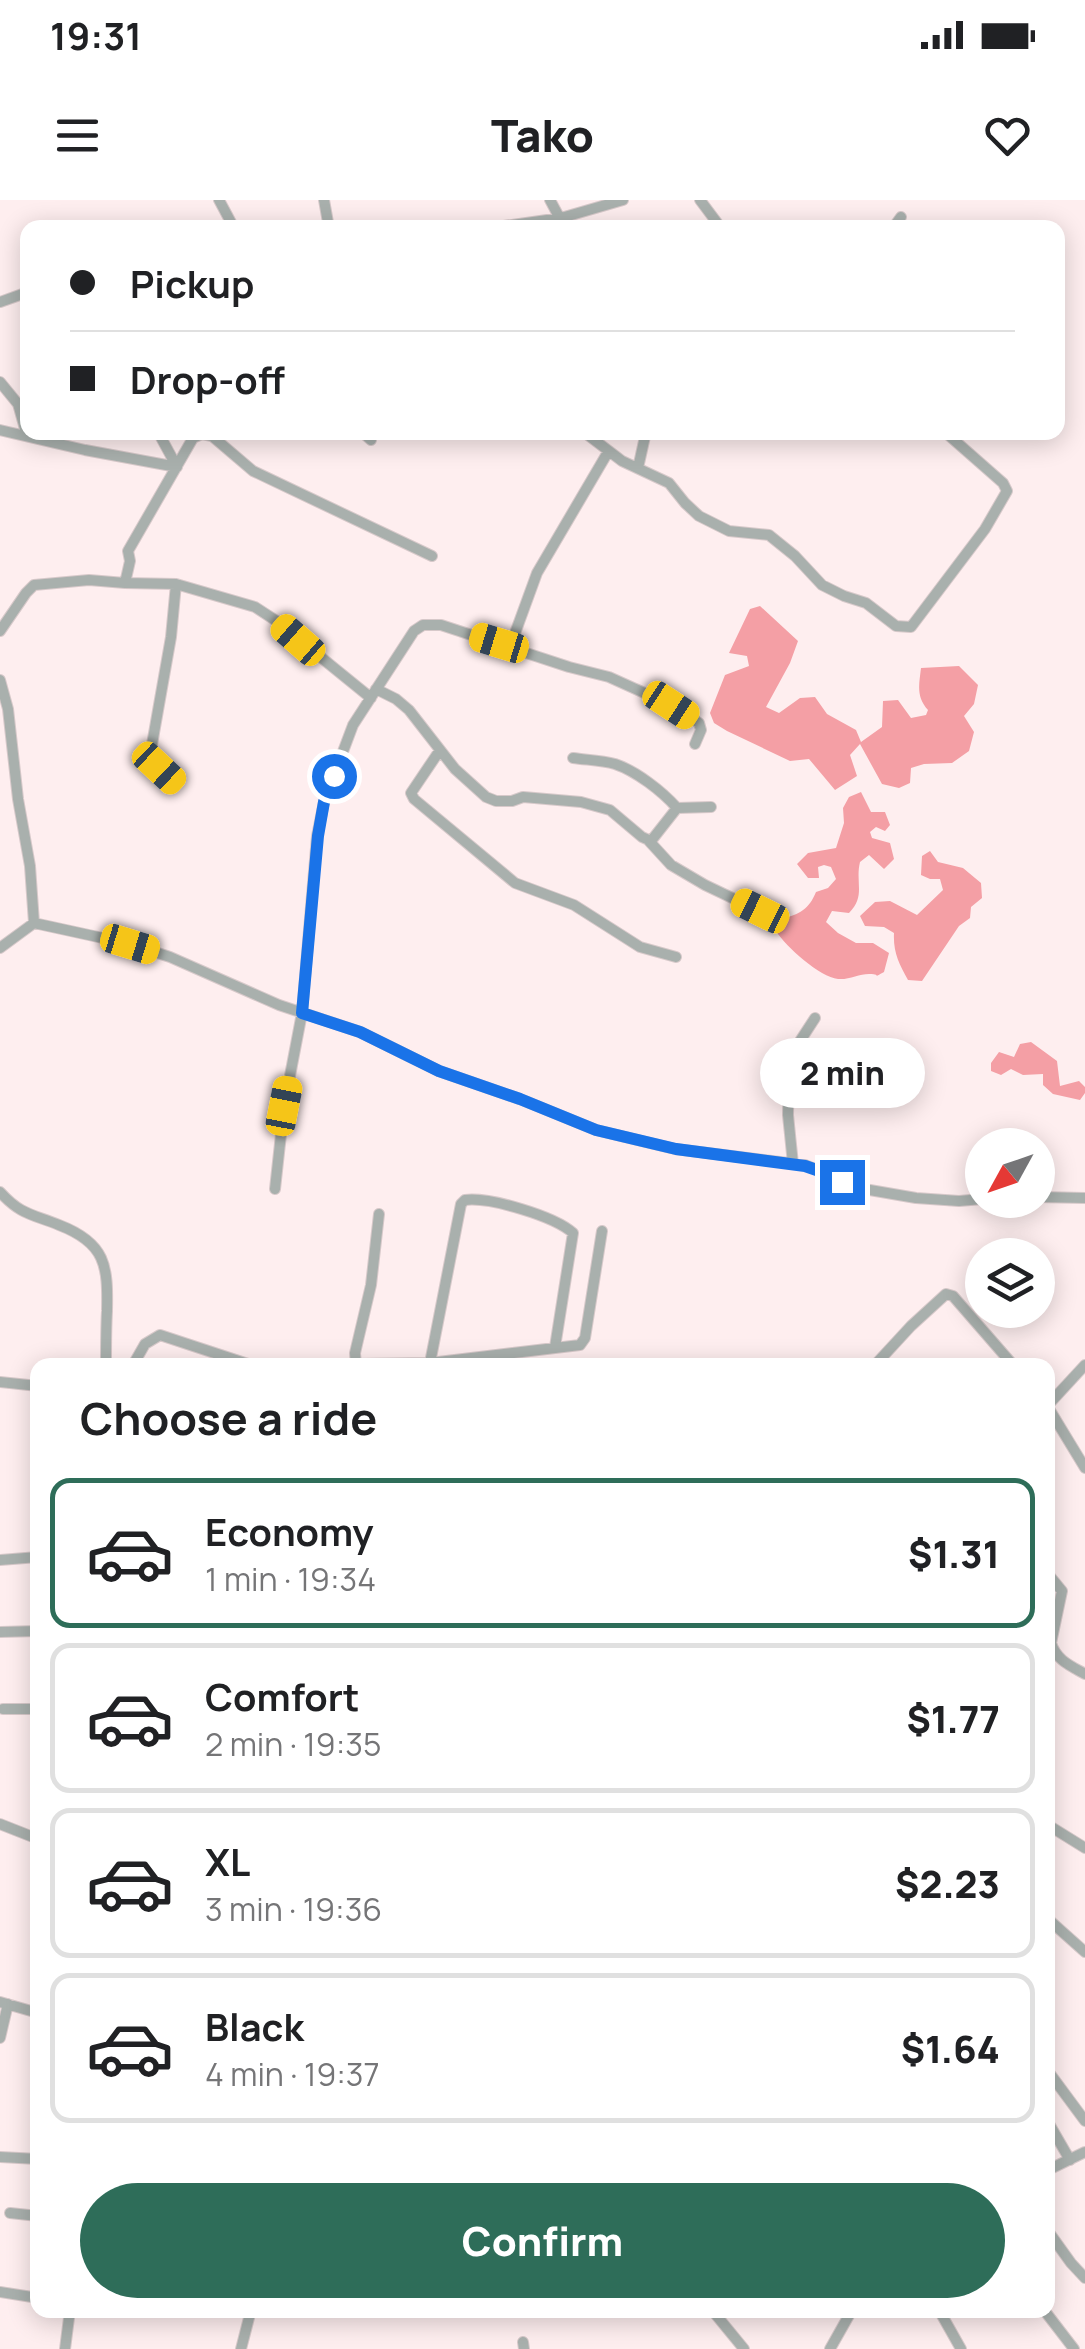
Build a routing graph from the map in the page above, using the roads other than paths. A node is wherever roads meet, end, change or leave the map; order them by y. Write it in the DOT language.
graph roads {
  1 [pos="622,200"];
  2 [pos="901,217"];
  3 [pos="571,220"];
  4 [pos="899,220"];
  5 [pos="0,382"];
  6 [pos="20,411"];
  7 [pos="46,440"];
  8 [pos="162,440"];
  9 [pos="192,440"];
  10 [pos="217,440"];
  11 [pos="594,440"];
  12 [pos="644,440"];
  13 [pos="954,440"];
  14 [pos="608,452"];
  15 [pos="176,467"];
  16 [pos="638,468"];
  17 [pos="432,556"];
  18 [pos="125,584"];
  19 [pos="176,584"];
  20 [pos="0,631"];
  21 [pos="510,647"];
  22 [pos="0,680"];
  23 [pos="373,694"];
  24 [pos="696,744"];
  25 [pos="440,750"];
  26 [pos="572,758"];
  27 [pos="174,782"];
  28 [pos="677,808"];
  29 [pos="711,808"];
  30 [pos="649,841"];
  31 [pos="774,918"];
  32 [pos="34,923"];
  33 [pos="0,948"];
  34 [pos="676,957"];
  35 [pos="302,1013"];
  36 [pos="815,1018"];
  37 [pos="793,1164"];
  38 [pos="275,1189"];
  39 [pos="0,1192"];
  40 [pos="1055,1197"];
  41 [pos="1085,1198"];
  42 [pos="965,1200"];
  43 [pos="378,1214"];
  44 [pos="602,1231"];
  45 [pos="555,1347"];
  46 [pos="523,1352"];
  47 [pos="106,1358"];
  48 [pos="137,1358"];
  49 [pos="230,1358"];
  50 [pos="356,1358"];
  51 [pos="431,1358"];
  52 [pos="472,1358"];
  53 [pos="523,1358"];
  54 [pos="881,1358"];
  55 [pos="1007,1358"];
  56 [pos="1085,1365"];
  57 [pos="0,1382"];
  58 [pos="30,1385"];
  59 [pos="1055,1398"];
  60 [pos="1055,1418"];
  61 [pos="1085,1468"];
  62 [pos="30,1558"];
  63 [pos="0,1560"];
  64 [pos="1055,1580"];
  65 [pos="1055,1620"];
  66 [pos="30,1631"];
  67 [pos="0,1632"];
  68 [pos="1055,1653"];
  69 [pos="1085,1674"];
  70 [pos="3,1709"];
  71 [pos="30,1709"];
  72 [pos="0,1824"];
  73 [pos="1055,1829"];
  74 [pos="30,1836"];
  75 [pos="1085,1848"];
  76 [pos="1055,1925"];
  77 [pos="1085,1952"];
  78 [pos="4,2003"];
  79 [pos="30,2011"];
  80 [pos="0,2038"];
  81 [pos="1055,2080"];
  82 [pos="1085,2121"];
  83 [pos="1055,2134"];
  84 [pos="1085,2152"];
  85 [pos="0,2157"];
  86 [pos="30,2159"];
  87 [pos="1070,2160"];
  88 [pos="1055,2167"];
  89 [pos="10,2214"];
  90 [pos="30,2215"];
  91 [pos="1055,2241"];
  92 [pos="1085,2278"];
  93 [pos="0,2292"];
  94 [pos="30,2297"];
  95 [pos="69,2318"];
  96 [pos="249,2318"];
  97 [pos="719,2318"];
  98 [pos="847,2318"];
  99 [pos="943,2318"];
  100 [pos="1050,2318"];
  101 [pos="243,2346"];
  102 [pos="66,2349"];
  103 [pos="744,2349"];
  104 [pos="830,2349"];
  105 [pos="961,2349"];
  106 [pos="1074,2349"];
  1 -- 3 [label="street"];
  2 -- 4 [label="street"];
  5 -- 6 [label="street"];
  7 -- 15 [label="street"];
  8 -- 15 [label="street"];
  9 -- 15 [label="street"];
  10 -- 17 [label="street"];
  11 -- 14 [label="street"];
  12 -- 16 [label="street"];
  13 -- 16 [label="street"];
  14 -- 16 [label="street"];
  14 -- 21 [label="street"];
  15 -- 18 [label="street"];
  18 -- 19 [label="street"];
  18 -- 20 [label="street"];
  19 -- 23 [label="street"];
  19 -- 27 [label="street"];
  21 -- 23 [label="street"];
  21 -- 24 [label="street"];
  22 -- 32 [label="street"];
  23 -- 25 [label="street"];
  23 -- 35 [label="street"];
  25 -- 30 [label="street"];
  25 -- 34 [label="street"];
  26 -- 28 [label="street"];
  28 -- 29 [label="street"];
  28 -- 30 [label="street"];
  30 -- 31 [label="street"];
  32 -- 33 [label="street"];
  32 -- 35 [label="street"];
  35 -- 37 [label="street"];
  35 -- 38 [label="street"];
  36 -- 37 [label="street"];
  37 -- 42 [label="street"];
  39 -- 47 [label="street"];
  40 -- 41 [label="street"];
  43 -- 50 [label="street"];
  44 -- 45 [label="street"];
  45 -- 46 [label="street"];
  45 -- 51 [label="street"];
  46 -- 52 [label="street"];
  46 -- 53 [label="street"];
  48 -- 49 [label="street"];
  54 -- 55 [label="street"];
  56 -- 59 [label="street"];
  57 -- 58 [label="street"];
  60 -- 61 [label="street"];
  62 -- 63 [label="street"];
  64 -- 65 [label="street"];
  66 -- 67 [label="street"];
  68 -- 69 [label="street"];
  70 -- 71 [label="street"];
  72 -- 74 [label="street"];
  73 -- 75 [label="street"];
  76 -- 77 [label="street"];
  78 -- 79 [label="street"];
  78 -- 80 [label="street"];
  81 -- 82 [label="street"];
  83 -- 87 [label="street"];
  84 -- 87 [label="street"];
  85 -- 86 [label="street"];
  87 -- 88 [label="street"];
  89 -- 90 [label="street"];
  91 -- 92 [label="street"];
  93 -- 94 [label="street"];
  95 -- 102 [label="street"];
  96 -- 101 [label="street"];
  97 -- 103 [label="street"];
  98 -- 104 [label="street"];
  99 -- 105 [label="street"];
  100 -- 106 [label="street"];
}
